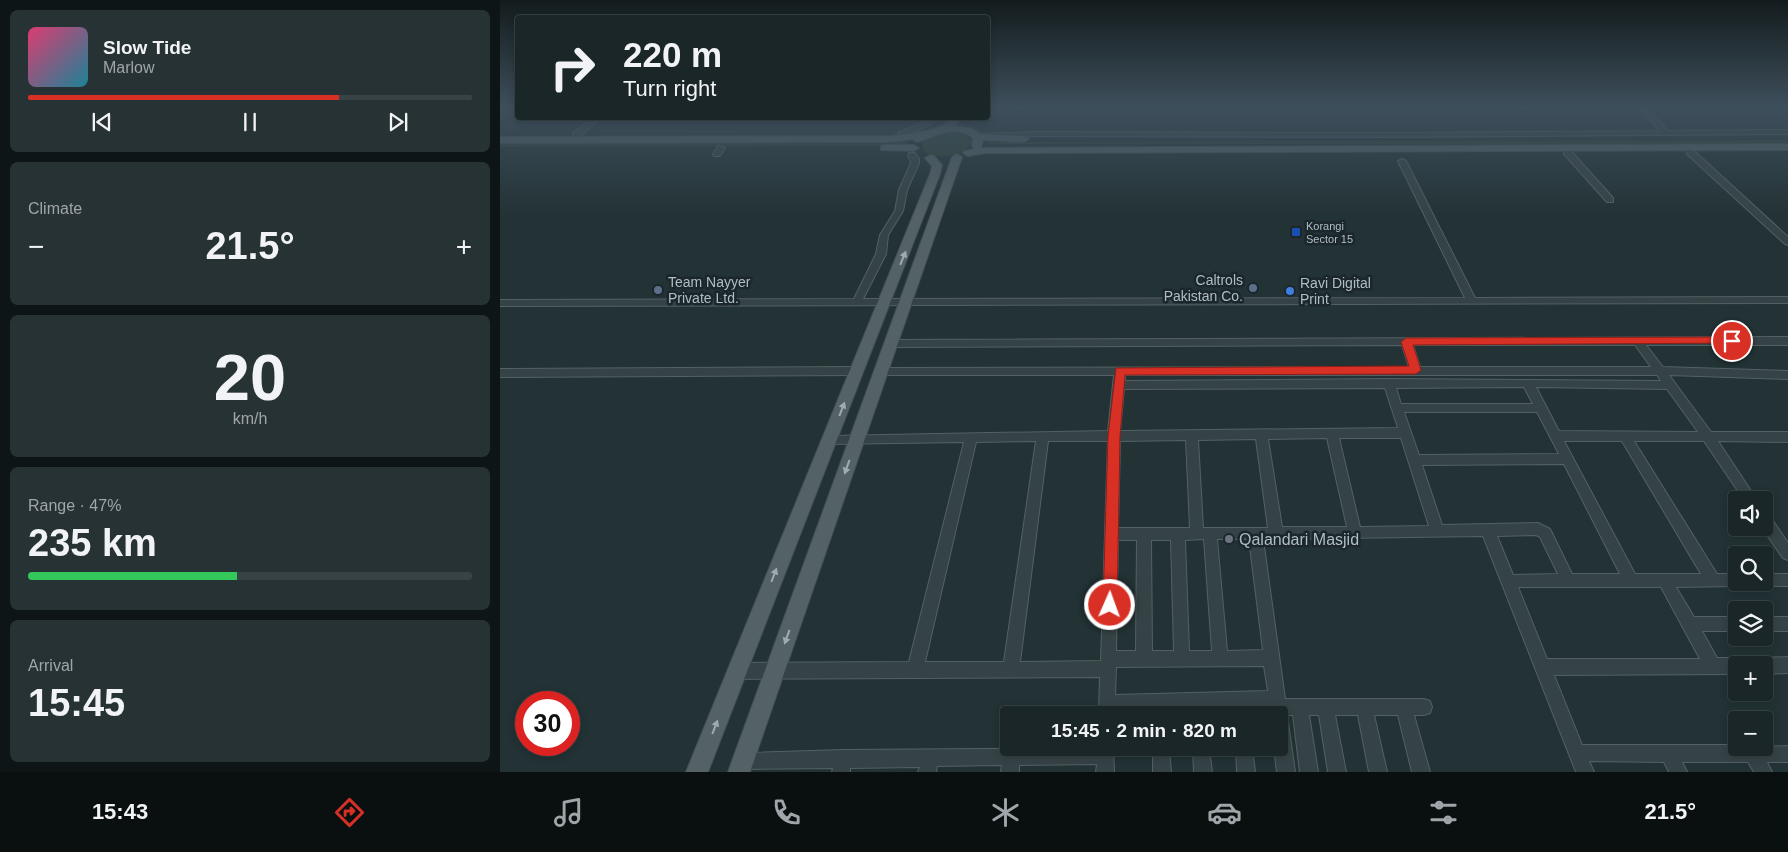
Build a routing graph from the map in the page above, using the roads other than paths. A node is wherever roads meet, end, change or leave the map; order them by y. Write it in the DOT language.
graph roads {
  1 [pos="914,144"];
  2 [pos="978,144"];
  3 [pos="1788,147"];
  4 [pos="914,148"];
  5 [pos="500,149"];
  6 [pos="1567,152"];
  7 [pos="1690,152"];
  8 [pos="968,153"];
  9 [pos="957,157"];
  10 [pos="930,158"];
  11 [pos="1402,161"];
  12 [pos="1610,200"];
  13 [pos="1788,242"];
  14 [pos="1788,300"];
  15 [pos="1472,301"];
  16 [pos="858,302"];
  17 [pos="885,302"];
  18 [pos="906,302"];
  19 [pos="500,303"];
  20 [pos="1638,341"];
  21 [pos="1788,341"];
  22 [pos="1406,342"];
  23 [pos="891,343"];
  24 [pos="1416,370"];
  25 [pos="857,371"];
  26 [pos="1120,371"];
  27 [pos="1659,371"];
  28 [pos="881,372"];
  29 [pos="500,373"];
  30 [pos="1788,375"];
  31 [pos="1389,383"];
  32 [pos="1528,383"];
  33 [pos="1119,385"];
  34 [pos="1669,385"];
  35 [pos="1397,408"];
  36 [pos="1541,408"];
  37 [pos="1405,433"];
  38 [pos="1332,434"];
  39 [pos="1192,435"];
  40 [pos="1261,435"];
  41 [pos="1114,436"];
  42 [pos="1556,436"];
  43 [pos="1625,436"];
  44 [pos="971,437"];
  45 [pos="1043,437"];
  46 [pos="1708,437"];
  47 [pos="831,438"];
  48 [pos="858,438"];
  49 [pos="1787,439"];
  50 [pos="1568,459"];
  51 [pos="1414,460"];
  52 [pos="1745,491"];
  53 [pos="1437,531"];
  54 [pos="1488,531"];
  55 [pos="1773,532"];
  56 [pos="1255,533"];
  57 [pos="1276,533"];
  58 [pos="1355,533"];
  59 [pos="1112,534"];
  60 [pos="1144,534"];
  61 [pos="1178,534"];
  62 [pos="1204,534"];
  63 [pos="1788,554"];
  64 [pos="1666,580"];
  65 [pos="1713,580"];
  66 [pos="1728,580"];
  67 [pos="1773,580"];
  68 [pos="1788,580"];
  69 [pos="1568,581"];
  70 [pos="1632,581"];
  71 [pos="1509,582"];
  72 [pos="1690,624"];
  73 [pos="1728,624"];
  74 [pos="1773,624"];
  75 [pos="1788,624"];
  76 [pos="1182,658"];
  77 [pos="1220,658"];
  78 [pos="1271,658"];
  79 [pos="1144,659"];
  80 [pos="1108,664"];
  81 [pos="1713,666"];
  82 [pos="1728,666"];
  83 [pos="1543,667"];
  84 [pos="1773,667"];
  85 [pos="1786,668"];
  86 [pos="915,670"];
  87 [pos="1011,670"];
  88 [pos="737,671"];
  89 [pos="775,671"];
  90 [pos="1278,703"];
  91 [pos="1107,706"];
  92 [pos="1250,706"];
  93 [pos="1300,707"];
  94 [pos="1326,707"];
  95 [pos="1364,707"];
  96 [pos="1404,707"];
  97 [pos="1424,707"];
  98 [pos="1577,753"];
  99 [pos="1669,753"];
  100 [pos="1728,754"];
  101 [pos="1773,754"];
  102 [pos="1788,754"];
  103 [pos="1069,756"];
  104 [pos="1105,756"];
  105 [pos="1161,756"];
  106 [pos="1202,756"];
  107 [pos="1245,756"];
  108 [pos="1754,756"];
  109 [pos="1011,764"];
  110 [pos="842,765"];
  111 [pos="929,765"];
  112 [pos="741,766"];
  113 [pos="697,772"];
  114 [pos="1105,772"];
  115 [pos="1162,772"];
  116 [pos="1203,772"];
  117 [pos="1246,772"];
  118 [pos="1286,772"];
  119 [pos="1309,772"];
  120 [pos="1337,772"];
  121 [pos="1378,772"];
  122 [pos="1421,772"];
  123 [pos="1585,772"];
  124 [pos="1678,772"];
  125 [pos="1763,772"];
  1 -- 4 [label="main road"];
  2 -- 8 [label="main road"];
  3 -- 8 [label="main road"];
  4 -- 5 [label="main road"];
  4 -- 10 [label="main road"];
  6 -- 12 [label="street"];
  7 -- 13 [label="street"];
  8 -- 9 [label="main road"];
  9 -- 10 [label="main road"];
  9 -- 18 [label="main road"];
  10 -- 16 [label="street"];
  17 -- 10 [label="main road, one-way"];
  11 -- 15 [label="street"];
  14 -- 15 [label="street"];
  15 -- 18 [label="street"];
  16 -- 17 [label="street"];
  16 -- 19 [label="street"];
  17 -- 18 [label="street"];
  17 -- 25 [label="main road"];
  18 -- 23 [label="main road"];
  20 -- 21 [label="street"];
  20 -- 22 [label="street"];
  20 -- 27 [label="street"];
  22 -- 23 [label="street"];
  22 -- 24 [label="street"];
  23 -- 28 [label="main road"];
  24 -- 26 [label="street"];
  24 -- 27 [label="street"];
  25 -- 29 [label="street"];
  47 -- 25 [label="main road, one-way"];
  26 -- 28 [label="street"];
  26 -- 33 [label="street"];
  27 -- 30 [label="street"];
  27 -- 34 [label="street"];
  28 -- 48 [label="main road"];
  31 -- 32 [label="street"];
  31 -- 33 [label="street"];
  31 -- 35 [label="street"];
  32 -- 34 [label="street"];
  32 -- 36 [label="street"];
  33 -- 41 [label="street"];
  34 -- 46 [label="street"];
  35 -- 36 [label="street"];
  35 -- 37 [label="street"];
  36 -- 42 [label="street"];
  37 -- 38 [label="street"];
  37 -- 51 [label="street"];
  38 -- 40 [label="street"];
  38 -- 58 [label="street"];
  39 -- 40 [label="street"];
  39 -- 41 [label="street"];
  39 -- 62 [label="street"];
  40 -- 57 [label="street"];
  41 -- 45 [label="street"];
  41 -- 59 [label="street"];
  42 -- 43 [label="street"];
  42 -- 50 [label="street"];
  43 -- 46 [label="street"];
  43 -- 65 [label="street"];
  44 -- 45 [label="street"];
  44 -- 48 [label="street"];
  44 -- 86 [label="street"];
  45 -- 87 [label="street"];
  46 -- 49 [label="street"];
  46 -- 52 [label="street"];
  47 -- 48 [label="street"];
  88 -- 47 [label="main road, one-way"];
  48 -- 89 [label="main road, one-way"];
  50 -- 51 [label="street"];
  50 -- 70 [label="street"];
  51 -- 53 [label="street"];
  53 -- 54 [label="street"];
  53 -- 58 [label="street"];
  54 -- 69 [label="street"];
  54 -- 71 [label="street"];
  55 -- 63 [label="street"];
  56 -- 57 [label="street"];
  56 -- 62 [label="street"];
  56 -- 78 [label="street"];
  57 -- 58 [label="street"];
  59 -- 60 [label="street"];
  59 -- 80 [label="street"];
  60 -- 61 [label="street"];
  60 -- 79 [label="street"];
  61 -- 62 [label="street"];
  61 -- 76 [label="street"];
  62 -- 77 [label="street"];
  64 -- 65 [label="street"];
  64 -- 70 [label="street"];
  64 -- 72 [label="street"];
  65 -- 66 [label="street"];
  67 -- 68 [label="street"];
  69 -- 70 [label="street"];
  69 -- 71 [label="street"];
  71 -- 83 [label="street"];
  72 -- 73 [label="street"];
  72 -- 81 [label="street"];
  74 -- 75 [label="street"];
  76 -- 77 [label="street"];
  76 -- 79 [label="street"];
  77 -- 78 [label="street"];
  78 -- 90 [label="street"];
  79 -- 80 [label="street"];
  80 -- 87 [label="street"];
  80 -- 91 [label="street"];
  81 -- 82 [label="street"];
  81 -- 83 [label="street"];
  83 -- 98 [label="street"];
  84 -- 85 [label="street"];
  86 -- 87 [label="street"];
  86 -- 89 [label="street"];
  88 -- 89 [label="street"];
  113 -- 88 [label="main road, one-way"];
  89 -- 112 [label="main road"];
  90 -- 92 [label="street"];
  90 -- 93 [label="street"];
  90 -- 118 [label="street"];
  93 -- 94 [label="street"];
  93 -- 119 [label="street"];
  94 -- 95 [label="street"];
  94 -- 120 [label="street"];
  95 -- 96 [label="street"];
  95 -- 121 [label="street"];
  96 -- 97 [label="street"];
  96 -- 122 [label="street"];
  98 -- 99 [label="street"];
  98 -- 123 [label="street"];
  99 -- 100 [label="street"];
  99 -- 124 [label="street"];
  101 -- 102 [label="street"];
  103 -- 109 [label="street"];
  104 -- 114 [label="street"];
  105 -- 115 [label="street"];
  106 -- 116 [label="street"];
  107 -- 117 [label="street"];
  108 -- 125 [label="street"];
  109 -- 111 [label="street"];
  110 -- 111 [label="street"];
  110 -- 112 [label="street"];
}
